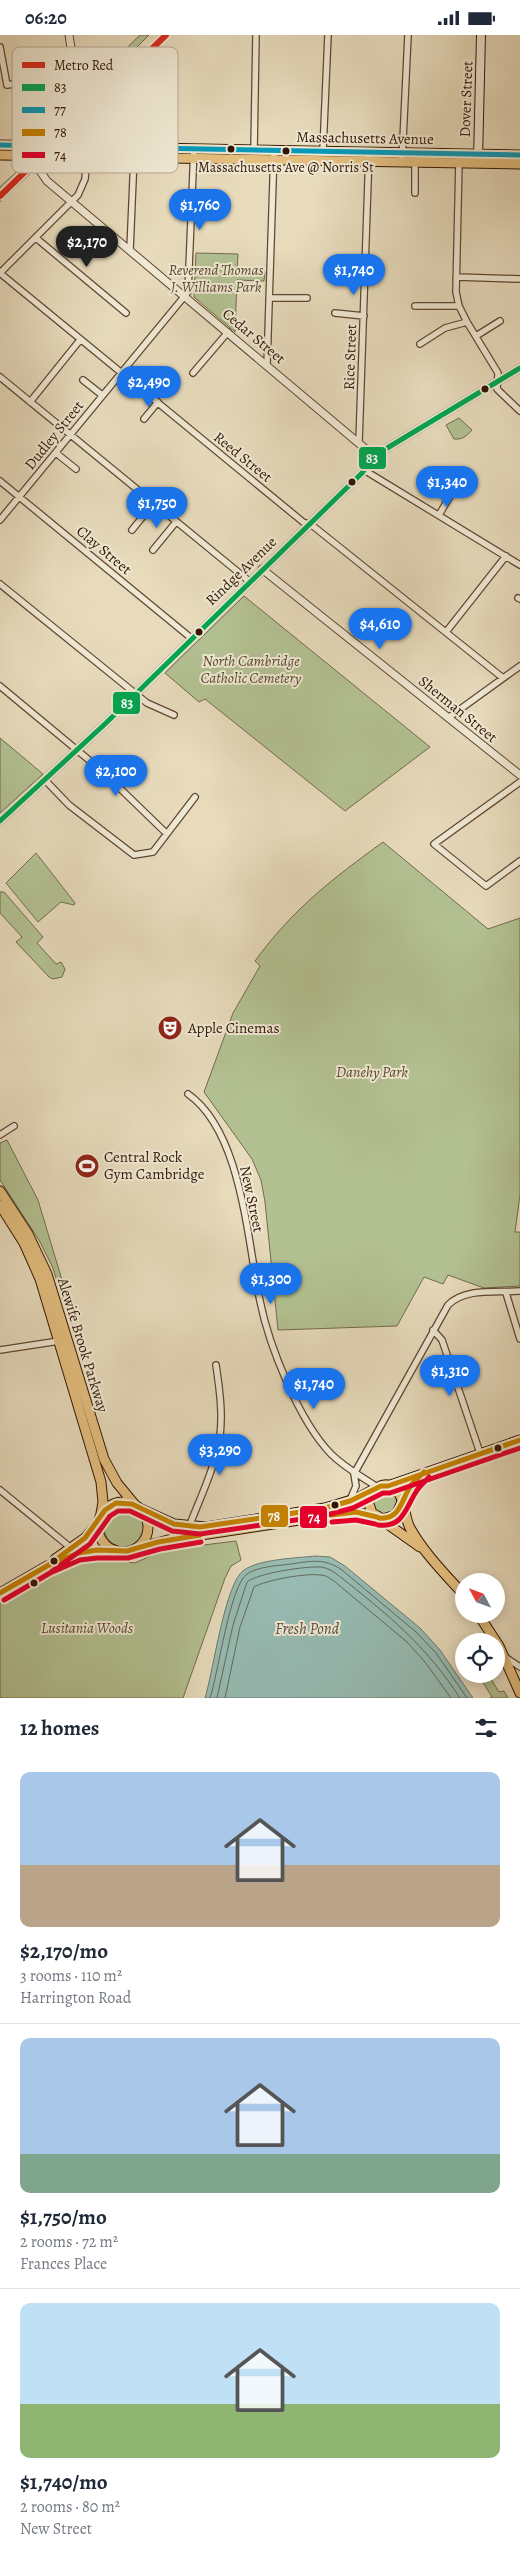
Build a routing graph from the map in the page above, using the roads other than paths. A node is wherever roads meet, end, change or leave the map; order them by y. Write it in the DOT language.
graph roads {
  1 [pos="256,35"];
  2 [pos="328,35"];
  3 [pos="408,35"];
  4 [pos="481,35"];
  5 [pos="0,47"];
  6 [pos="12,84"];
  7 [pos="254,150"];
  8 [pos="323,150"];
  9 [pos="178,152"];
  10 [pos="193,153"];
  11 [pos="178,154"];
  12 [pos="274,154"];
  13 [pos="520,155"];
  14 [pos="369,156"];
  15 [pos="402,157"];
  16 [pos="459,158"];
  17 [pos="478,159"];
  18 [pos="415,162"];
  19 [pos="520,164"];
  20 [pos="41,173"];
  21 [pos="85,173"];
  22 [pos="133,173"];
  23 [pos="415,193"];
  24 [pos="72,202"];
  25 [pos="36,238"];
  26 [pos="130,250"];
  27 [pos="0,273"];
  28 [pos="456,277"];
  29 [pos="520,279"];
  30 [pos="185,296"];
  31 [pos="270,298"];
  32 [pos="307,298"];
  33 [pos="415,306"];
  34 [pos="459,306"];
  35 [pos="126,313"];
  36 [pos="335,313"];
  37 [pos="364,316"];
  38 [pos="500,321"];
  39 [pos="467,322"];
  40 [pos="228,332"];
  41 [pos="476,336"];
  42 [pos="80,340"];
  43 [pos="420,344"];
  44 [pos="267,365"];
  45 [pos="520,368"];
  46 [pos="121,372"];
  47 [pos="193,373"];
  48 [pos="3,380"];
  49 [pos="83,381"];
  50 [pos="498,381"];
  51 [pos="0,388"];
  52 [pos="102,395"];
  53 [pos="30,401"];
  54 [pos="158,402"];
  55 [pos="520,411"];
  56 [pos="144,419"];
  57 [pos="70,435"];
  58 [pos="359,442"];
  59 [pos="56,453"];
  60 [pos="374,456"];
  61 [pos="76,469"];
  62 [pos="364,469"];
  63 [pos="467,477"];
  64 [pos="0,481"];
  65 [pos="20,496"];
  66 [pos="153,504"];
  67 [pos="439,515"];
  68 [pos="0,520"];
  69 [pos="176,522"];
  70 [pos="308,525"];
  71 [pos="132,530"];
  72 [pos="153,550"];
  73 [pos="506,557"];
  74 [pos="520,565"];
  75 [pos="262,569"];
  76 [pos="249,581"];
  77 [pos="0,584"];
  78 [pos="446,632"];
  79 [pos="191,638"];
  80 [pos="520,665"];
  81 [pos="502,678"];
  82 [pos="0,686"];
  83 [pos="136,694"];
  84 [pos="174,715"];
  85 [pos="448,718"];
  86 [pos="77,750"];
  87 [pos="520,775"];
  88 [pos="45,779"];
  89 [pos="520,782"];
  90 [pos="195,797"];
  91 [pos="0,821"];
  92 [pos="166,833"];
  93 [pos="520,861"];
  94 [pos="188,1094"];
  95 [pos="14,1126"];
  96 [pos="0,1135"];
  97 [pos="0,1191"];
  98 [pos="0,1205"];
  99 [pos="520,1291"];
  100 [pos="506,1293"];
  101 [pos="433,1330"];
  102 [pos="520,1339"];
  103 [pos="59,1341"];
  104 [pos="0,1350"];
  105 [pos="216,1365"];
  106 [pos="520,1440"];
  107 [pos="480,1453"];
  108 [pos="425,1472"];
  109 [pos="354,1474"];
  110 [pos="388,1486"];
  111 [pos="377,1488"];
  112 [pos="0,1489"];
  113 [pos="350,1501"];
  114 [pos="402,1502"];
  115 [pos="138,1507"];
  116 [pos="378,1517"];
  117 [pos="99,1520"];
  118 [pos="189,1527"];
  119 [pos="71,1548"];
  120 [pos="114,1550"];
  121 [pos="132,1550"];
  122 [pos="424,1550"];
  123 [pos="47,1566"];
  124 [pos="455,1585"];
  125 [pos="0,1593"];
  126 [pos="505,1657"];
  127 [pos="505,1658"];
  128 [pos="520,1667"];
  129 [pos="520,1679"];
  130 [pos="519,1691"];
  1 -- 7 [label="street"];
  2 -- 8 [label="street"];
  3 -- 15 [label="street"];
  4 -- 17 [label="main road, Dover Street"];
  5 -- 6 [label="street"];
  7 -- 10 [label="main road, Massachusetts Avenue"];
  7 -- 12 [label="main road, Massachusetts Avenue"];
  8 -- 12 [label="main road, Massachusetts Avenue"];
  8 -- 14 [label="main road, Massachusetts Avenue"];
  9 -- 10 [label="main road, Massachusetts Avenue"];
  10 -- 11 [label="main road, Massachusetts Avenue"];
  10 -- 12 [label="main road, Massachusetts Avenue"];
  10 -- 30 [label="street"];
  12 -- 14 [label="main road, Massachusetts Avenue"];
  12 -- 31 [label="street"];
  13 -- 17 [label="main road, Massachusetts Avenue"];
  14 -- 15 [label="main road, Massachusetts Avenue"];
  14 -- 37 [label="street, Rice Street"];
  15 -- 16 [label="main road, Massachusetts Avenue"];
  15 -- 18 [label="main road, Massachusetts Avenue"];
  16 -- 17 [label="main road, Massachusetts Avenue"];
  16 -- 18 [label="main road, Massachusetts Avenue"];
  16 -- 28 [label="street"];
  17 -- 19 [label="main road, Massachusetts Avenue"];
  18 -- 23 [label="street"];
  20 -- 24 [label="street, Cedar Street"];
  21 -- 24 [label="street"];
  22 -- 26 [label="street"];
  24 -- 25 [label="street"];
  24 -- 26 [label="street, Cedar Street"];
  25 -- 27 [label="street"];
  25 -- 35 [label="street"];
  26 -- 30 [label="street, Cedar Street"];
  27 -- 42 [label="street, Reed Street"];
  28 -- 29 [label="street"];
  28 -- 34 [label="street"];
  30 -- 40 [label="street, Cedar Street"];
  30 -- 46 [label="street, Dudley Street"];
  31 -- 32 [label="street"];
  31 -- 44 [label="street"];
  33 -- 34 [label="street"];
  34 -- 39 [label="street"];
  36 -- 37 [label="street"];
  37 -- 58 [label="street, Rice Street"];
  38 -- 41 [label="street"];
  39 -- 41 [label="street"];
  39 -- 43 [label="street"];
  40 -- 44 [label="street, Cedar Street"];
  40 -- 47 [label="street"];
  41 -- 50 [label="street"];
  42 -- 46 [label="street, Reed Street"];
  42 -- 53 [label="street"];
  44 -- 58 [label="street, Cedar Street"];
  45 -- 50 [label="street, Rindge Avenue"];
  46 -- 52 [label="street, Dudley Street"];
  46 -- 54 [label="street, Reed Street"];
  48 -- 51 [label="street"];
  48 -- 53 [label="street"];
  49 -- 52 [label="street"];
  50 -- 55 [label="street"];
  50 -- 60 [label="street, Rindge Avenue"];
  52 -- 57 [label="street, Dudley Street"];
  53 -- 57 [label="street"];
  54 -- 56 [label="street"];
  54 -- 70 [label="street, Reed Street"];
  57 -- 59 [label="street, Dudley Street"];
  57 -- 66 [label="street"];
  58 -- 60 [label="street, Cedar Street"];
  59 -- 61 [label="street"];
  59 -- 65 [label="street, Dudley Street"];
  60 -- 62 [label="street, Rindge Avenue"];
  62 -- 67 [label="street"];
  62 -- 70 [label="street, Rindge Avenue"];
  63 -- 67 [label="street"];
  64 -- 65 [label="street, Clay Street"];
  65 -- 68 [label="street, Dudley Street"];
  65 -- 79 [label="street, Clay Street"];
  66 -- 69 [label="street"];
  66 -- 71 [label="street"];
  67 -- 73 [label="street"];
  69 -- 72 [label="street"];
  69 -- 76 [label="street"];
  70 -- 75 [label="street, Rindge Avenue"];
  70 -- 78 [label="street, Reed Street"];
  73 -- 74 [label="street"];
  73 -- 78 [label="street"];
  75 -- 76 [label="street, Rindge Avenue"];
  75 -- 85 [label="street, Sherman Street"];
  76 -- 79 [label="street, Rindge Avenue"];
  77 -- 83 [label="street"];
  78 -- 81 [label="street, Reed Street"];
  79 -- 83 [label="street, Rindge Avenue"];
  80 -- 81 [label="street"];
  81 -- 85 [label="street"];
  82 -- 86 [label="street"];
  83 -- 84 [label="street"];
  83 -- 86 [label="street, Rindge Avenue"];
  85 -- 87 [label="street, Sherman Street"];
  86 -- 88 [label="street, Rindge Avenue"];
  86 -- 92 [label="street"];
  88 -- 91 [label="street, Rindge Avenue"];
  88 -- 92 [label="street"];
  89 -- 93 [label="street"];
  90 -- 92 [label="street"];
  94 -- 109 [label="street, New Street"];
  95 -- 96 [label="street"];
  97 -- 115 [label="main road, Alewife Brook Parkway"];
  98 -- 103 [label="main road, Alewife Brook Parkway"];
  99 -- 100 [label="street"];
  100 -- 101 [label="street"];
  100 -- 102 [label="street"];
  101 -- 107 [label="street"];
  101 -- 109 [label="street"];
  103 -- 104 [label="street"];
  103 -- 117 [label="main road, Alewife Brook Parkway"];
  105 -- 118 [label="street"];
  106 -- 107 [label="main road"];
  107 -- 108 [label="main road"];
  108 -- 110 [label="main road"];
  108 -- 114 [label="main road"];
  109 -- 111 [label="street, New Street"];
  109 -- 113 [label="street"];
  110 -- 111 [label="main road"];
  110 -- 114 [label="main road"];
  111 -- 113 [label="main road"];
  111 -- 116 [label="main road"];
  112 -- 119 [label="street"];
  113 -- 118 [label="main road"];
  114 -- 116 [label="main road"];
  114 -- 122 [label="main road"];
  115 -- 117 [label="main road"];
  115 -- 118 [label="main road"];
  115 -- 121 [label="main road"];
  116 -- 121 [label="main road"];
  116 -- 122 [label="main road"];
  117 -- 119 [label="main road"];
  117 -- 120 [label="main road"];
  119 -- 123 [label="main road"];
  120 -- 121 [label="main road"];
  120 -- 123 [label="main road"];
  122 -- 124 [label="main road"];
  123 -- 125 [label="main road"];
  126 -- 128 [label="street"];
  127 -- 130 [label="main road"];
  129 -- 130 [label="street"];
}
